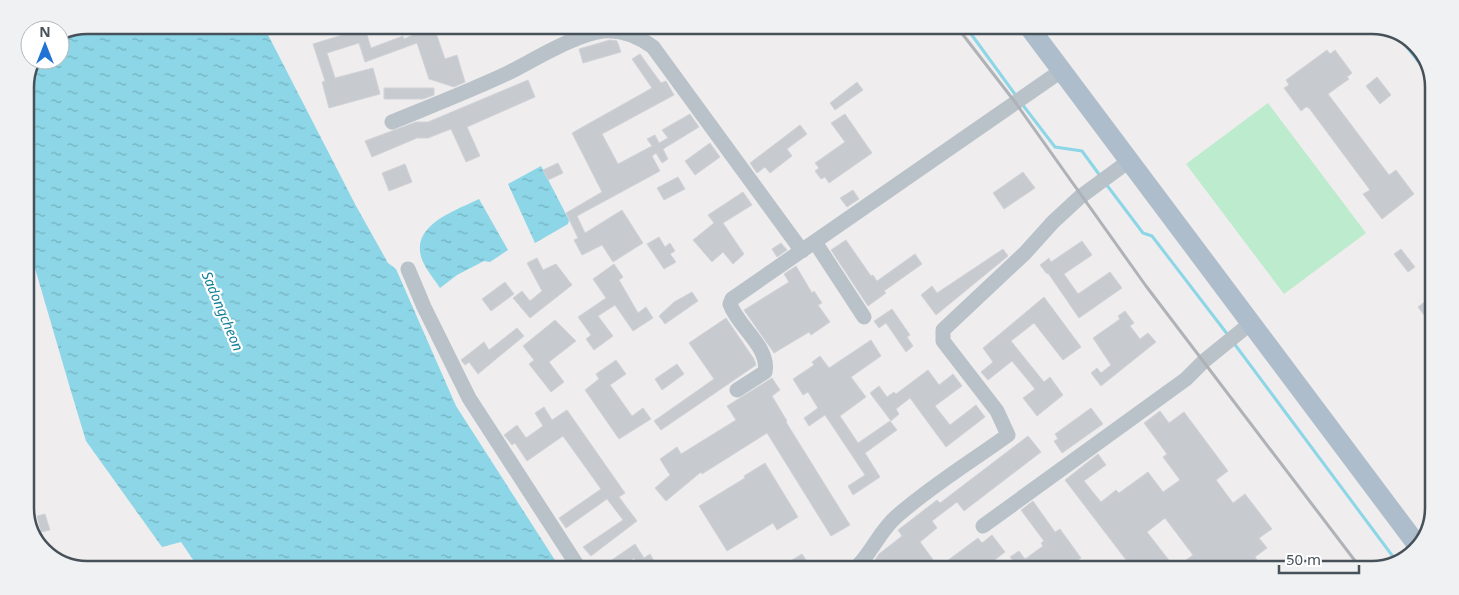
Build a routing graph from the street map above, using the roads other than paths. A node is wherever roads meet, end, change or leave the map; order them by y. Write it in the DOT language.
graph roads {
  1 [pos="593,34"];
  2 [pos="629,34"];
  3 [pos="1034,34"];
  4 [pos="1061,70"];
  5 [pos="392,122"];
  6 [pos="1129,161"];
  7 [pos="815,242"];
  8 [pos="802,251"];
  9 [pos="408,269"];
  10 [pos="864,317"];
  11 [pos="1251,323"];
  12 [pos="737,390"];
  13 [pos="983,526"];
  14 [pos="1414,541"];
  15 [pos="574,561"];
  16 [pos="862,561"];
  1 -- 5 [label="street"];
  2 -- 8 [label="street"];
  3 -- 4 [label="main road"];
  4 -- 6 [label="main road"];
  4 -- 7 [label="street"];
  6 -- 11 [label="main road"];
  6 -- 16 [label="street"];
  7 -- 8 [label="street"];
  7 -- 10 [label="street"];
  8 -- 12 [label="street"];
  9 -- 15 [label="street"];
  11 -- 13 [label="street"];
  11 -- 14 [label="main road"];
}
